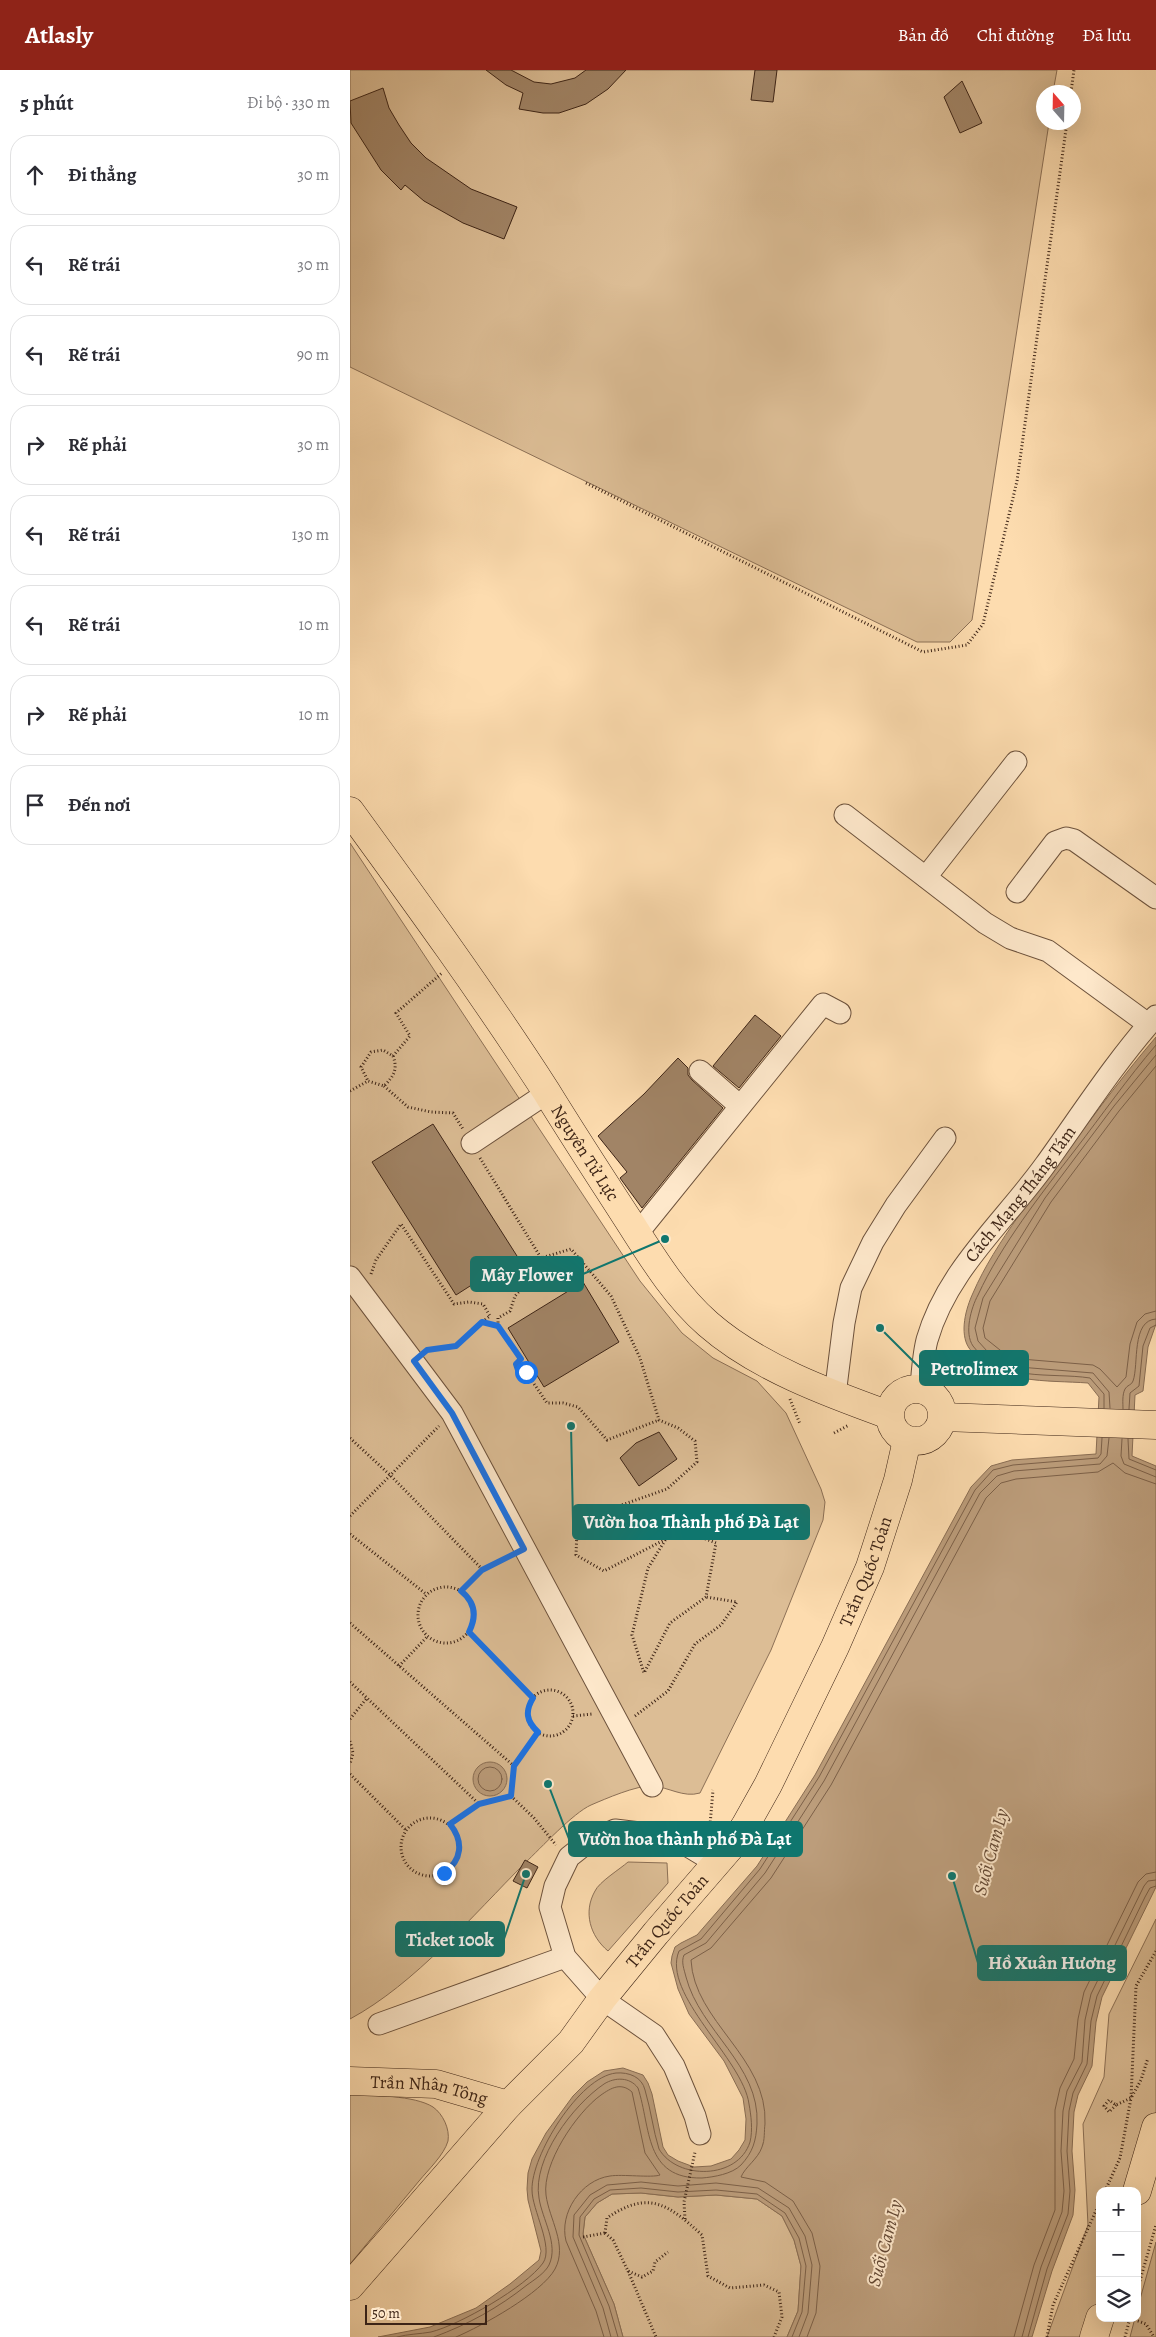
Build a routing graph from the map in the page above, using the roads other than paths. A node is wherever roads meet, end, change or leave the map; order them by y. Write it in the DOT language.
graph roads {
  1 [pos="1016,762"];
  2 [pos="350,811"];
  3 [pos="845,815"];
  4 [pos="926,878"];
  5 [pos="1017,892"];
  6 [pos="1156,898"];
  7 [pos="840,1013"];
  8 [pos="1152,1020"];
  9 [pos="700,1072"];
  10 [pos="547,1093"];
  11 [pos="740,1106"];
  12 [pos="945,1138"];
  13 [pos="472,1143"];
  14 [pos="637,1234"];
  15 [pos="350,1277"];
  16 [pos="921,1389"];
  17 [pos="835,1395"];
  18 [pos="889,1415"];
  19 [pos="942,1417"];
  20 [pos="1152,1426"];
  21 [pos="907,1440"];
  22 [pos="652,1786"];
  23 [pos="716,1863"];
  24 [pos="565,1957"];
  25 [pos="602,1999"];
  26 [pos="379,2024"];
  27 [pos="350,2081"];
  28 [pos="508,2105"];
  29 [pos="1156,2127"];
  30 [pos="700,2134"];
  31 [pos="1138,2187"];
  32 [pos="350,2286"];
  33 [pos="1099,2322"];
  34 [pos="1094,2337"];
  1 -- 4 [label="street"];
  2 -- 10 [label="main road, Nguyên Tử Lực"];
  3 -- 4 [label="street"];
  4 -- 8 [label="street"];
  5 -- 6 [label="street"];
  7 -- 11 [label="street"];
  8 -- 16 [label="street, Cách Mạng Tháng Tám"];
  9 -- 11 [label="street"];
  10 -- 13 [label="street"];
  10 -- 14 [label="main road, Nguyên Tử Lực"];
  11 -- 14 [label="street"];
  12 -- 17 [label="street"];
  14 -- 17 [label="main road, Nguyên Tử Lực"];
  15 -- 22 [label="street"];
  16 -- 18 [label="main road"];
  16 -- 19 [label="main road"];
  17 -- 18 [label="main road, Nguyên Tử Lực"];
  18 -- 21 [label="main road"];
  19 -- 20 [label="main road"];
  19 -- 21 [label="main road"];
  21 -- 23 [label="main road, Trần Quốc Toản"];
  23 -- 24 [label="street"];
  23 -- 25 [label="main road, Trần Quốc Toản"];
  24 -- 25 [label="street"];
  24 -- 26 [label="street"];
  25 -- 28 [label="main road, Trần Quốc Toản"];
  25 -- 30 [label="street"];
  27 -- 28 [label="main road, Trần Nhân Tông"];
  28 -- 32 [label="main road, Trần Quốc Toản"];
  29 -- 31 [label="main road"];
  33 -- 34 [label="main road"];
}
